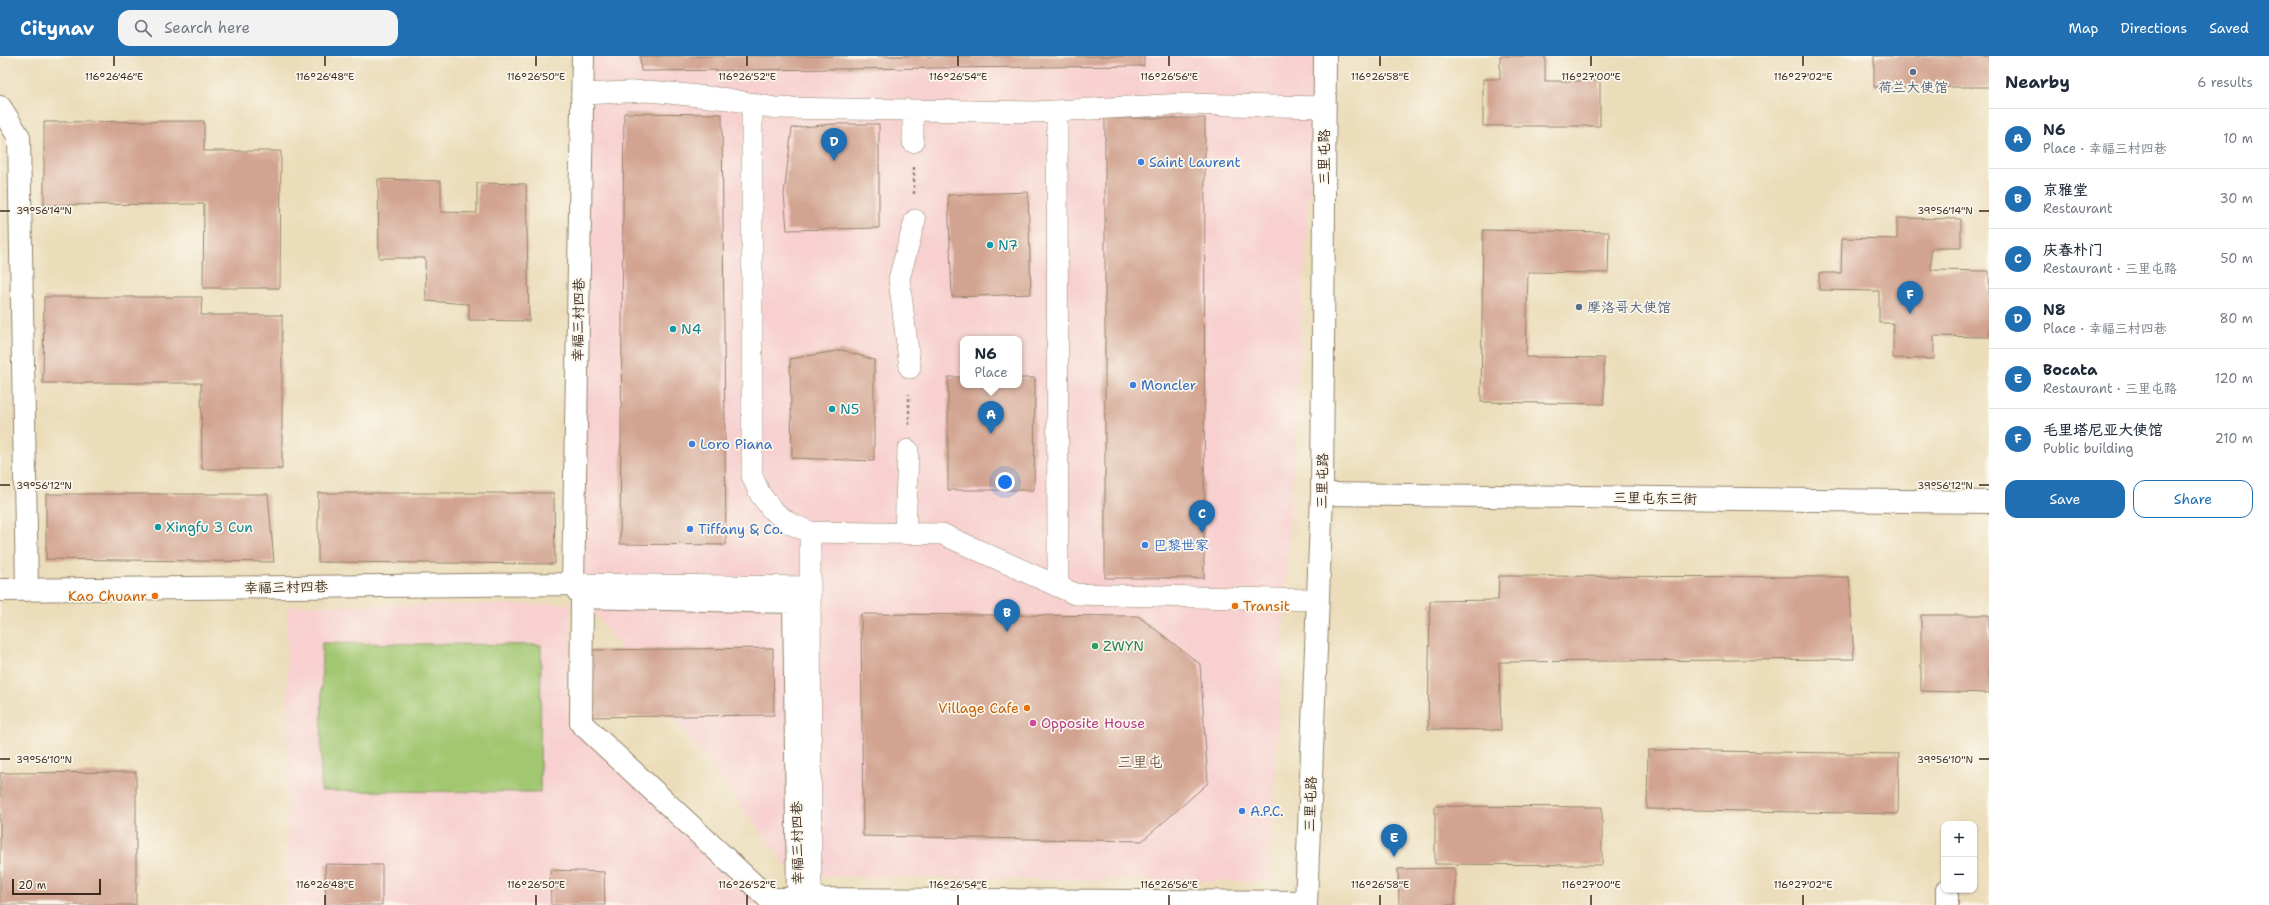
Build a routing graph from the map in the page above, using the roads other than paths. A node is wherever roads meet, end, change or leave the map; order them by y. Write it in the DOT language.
graph roads {
  1 [pos="583,56"];
  2 [pos="1324,56"];
  3 [pos="582,94"];
  4 [pos="752,103"];
  5 [pos="0,107"];
  6 [pos="1324,107"];
  7 [pos="914,110"];
  8 [pos="1057,111"];
  9 [pos="913,142"];
  10 [pos="915,220"];
  11 [pos="910,368"];
  12 [pos="908,450"];
  13 [pos="1322,494"];
  14 [pos="1989,502"];
  15 [pos="810,532"];
  16 [pos="905,534"];
  17 [pos="1058,586"];
  18 [pos="810,587"];
  19 [pos="0,590"];
  20 [pos="26,590"];
  21 [pos="577,591"];
  22 [pos="1318,600"];
  23 [pos="1947,893"];
  24 [pos="807,901"];
  25 [pos="1306,904"];
  26 [pos="1947,905"];
  1 -- 3 [label="street, 幸福三村四巷"];
  2 -- 6 [label="street, 三里屯路"];
  3 -- 4 [label="street"];
  3 -- 21 [label="street, 幸福三村四巷"];
  4 -- 7 [label="street"];
  4 -- 15 [label="street"];
  5 -- 20 [label="street"];
  6 -- 8 [label="street"];
  6 -- 13 [label="street, 三里屯路"];
  7 -- 8 [label="street"];
  7 -- 9 [label="street"];
  8 -- 17 [label="street"];
  10 -- 11 [label="street"];
  12 -- 16 [label="street"];
  13 -- 14 [label="street, 三里屯东三街"];
  13 -- 22 [label="street, 三里屯路"];
  15 -- 16 [label="street"];
  15 -- 18 [label="street"];
  16 -- 17 [label="street"];
  17 -- 22 [label="street"];
  18 -- 21 [label="street"];
  18 -- 24 [label="street"];
  19 -- 20 [label="street, 幸福三村四巷"];
  20 -- 21 [label="street, 幸福三村四巷"];
  21 -- 24 [label="street"];
  21 -- 24 [label="street, 幸福三村四巷"];
  22 -- 25 [label="street, 三里屯路"];
  23 -- 26 [label="street"];
  24 -- 25 [label="street, 幸福三村四巷"];
}
